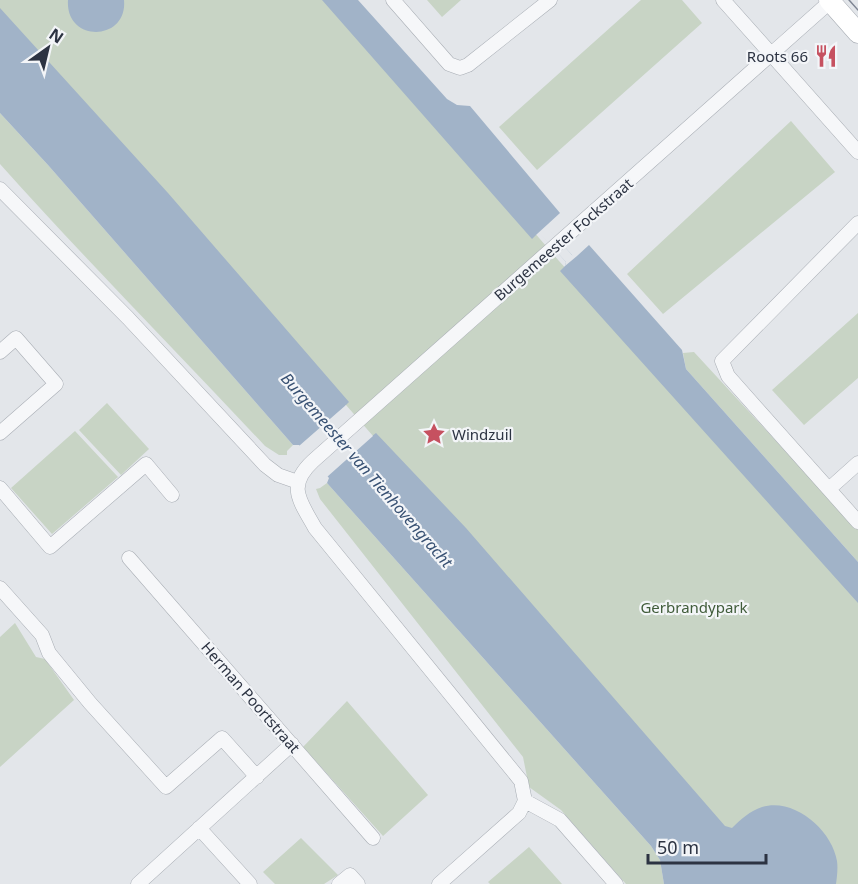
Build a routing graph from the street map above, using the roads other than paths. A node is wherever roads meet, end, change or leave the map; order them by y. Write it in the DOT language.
graph roads {
  1 [pos="393,0"];
  2 [pos="550,0"];
  3 [pos="723,0"];
  4 [pos="831,0"];
  5 [pos="858,33"];
  6 [pos="772,55"];
  7 [pos="858,152"];
  8 [pos="0,189"];
  9 [pos="858,223"];
  10 [pos="0,352"];
  11 [pos="0,433"];
  12 [pos="858,463"];
  13 [pos="298,482"];
  14 [pos="0,488"];
  15 [pos="829,489"];
  16 [pos="172,495"];
  17 [pos="858,522"];
  18 [pos="129,558"];
  19 [pos="0,588"];
  20 [pos="292,744"];
  21 [pos="257,777"];
  22 [pos="525,801"];
  23 [pos="200,828"];
  24 [pos="373,837"];
  25 [pos="138,884"];
  26 [pos="250,884"];
  27 [pos="339,884"];
  28 [pos="358,884"];
  29 [pos="439,884"];
  30 [pos="616,884"];
  1 -- 2 [label="street"];
  3 -- 6 [label="street"];
  4 -- 5 [label="main road"];
  4 -- 6 [label="street, Burgemeester Fockstraat"];
  6 -- 7 [label="street"];
  6 -- 13 [label="street, Burgemeester Fockstraat"];
  8 -- 13 [label="street"];
  9 -- 15 [label="street"];
  10 -- 11 [label="street"];
  12 -- 15 [label="street"];
  13 -- 22 [label="street"];
  14 -- 16 [label="street"];
  15 -- 17 [label="street"];
  18 -- 20 [label="street, Herman Poortstraat"];
  19 -- 21 [label="street"];
  20 -- 21 [label="street"];
  20 -- 24 [label="street, Herman Poortstraat"];
  21 -- 23 [label="street"];
  22 -- 29 [label="street"];
  22 -- 30 [label="street"];
  23 -- 25 [label="street"];
  23 -- 26 [label="street"];
  27 -- 28 [label="street"];
}
